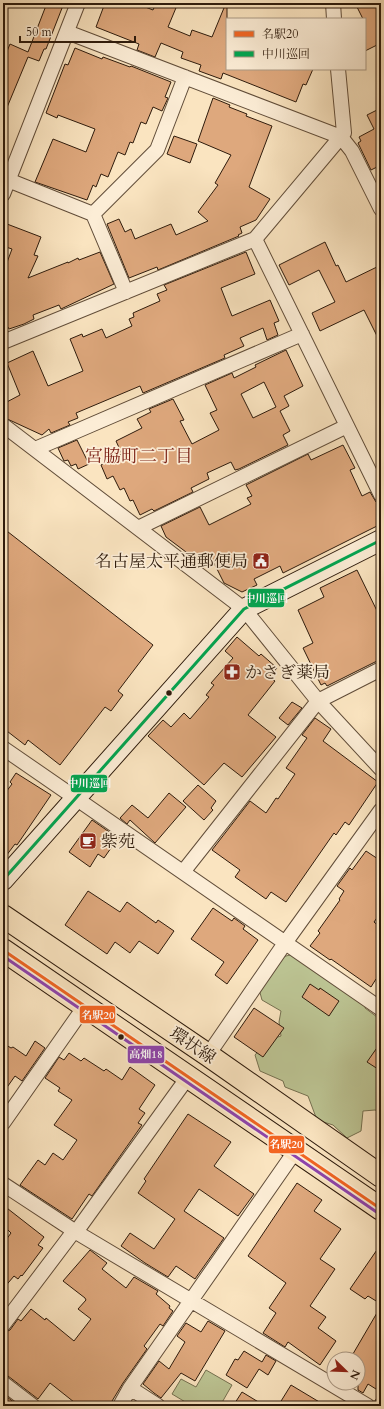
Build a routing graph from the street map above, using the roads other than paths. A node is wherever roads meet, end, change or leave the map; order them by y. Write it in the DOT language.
graph roads {
  1 [pos="78,3"];
  2 [pos="333,3"];
  3 [pos="334,18"];
  4 [pos="67,32"];
  5 [pos="338,70"];
  6 [pos="185,77"];
  7 [pos="341,137"];
  8 [pos="8,180"];
  9 [pos="3,194"];
  10 [pos="381,209"];
  11 [pos="93,214"];
  12 [pos="255,239"];
  13 [pos="126,292"];
  14 [pos="302,334"];
  15 [pos="3,342"];
  16 [pos="3,425"];
  17 [pos="347,426"];
  18 [pos="35,449"];
  19 [pos="381,495"];
  20 [pos="138,528"];
  21 [pos="381,540"];
  22 [pos="244,609"];
  23 [pos="381,669"];
  24 [pos="318,701"];
  25 [pos="3,748"];
  26 [pos="381,769"];
  27 [pos="76,798"];
  28 [pos="381,810"];
  29 [pos="183,872"];
  30 [pos="3,880"];
  31 [pos="3,916"];
  32 [pos="285,943"];
  33 [pos="3,950"];
  34 [pos="85,1006"];
  35 [pos="381,1009"];
  36 [pos="208,1055"];
  37 [pos="188,1077"];
  38 [pos="3,1123"];
  39 [pos="296,1150"];
  40 [pos="381,1176"];
  41 [pos="3,1184"];
  42 [pos="381,1209"];
  43 [pos="75,1231"];
  44 [pos="192,1301"];
  45 [pos="3,1325"];
  46 [pos="3,1384"];
  47 [pos="130,1388"];
  48 [pos="33,1406"];
  49 [pos="120,1406"];
  50 [pos="158,1406"];
  51 [pos="368,1406"];
  1 -- 4 [label="street"];
  2 -- 3 [label="street"];
  4 -- 6 [label="street"];
  4 -- 8 [label="street"];
  5 -- 7 [label="street"];
  6 -- 7 [label="street"];
  6 -- 11 [label="street"];
  7 -- 10 [label="street"];
  7 -- 12 [label="street"];
  8 -- 9 [label="street"];
  8 -- 11 [label="street"];
  11 -- 13 [label="street"];
  12 -- 13 [label="street"];
  12 -- 14 [label="street"];
  13 -- 15 [label="street"];
  14 -- 17 [label="street"];
  14 -- 18 [label="street"];
  16 -- 18 [label="street"];
  17 -- 19 [label="street"];
  17 -- 20 [label="street"];
  18 -- 20 [label="street"];
  20 -- 22 [label="street"];
  21 -- 22 [label="street"];
  22 -- 24 [label="street"];
  22 -- 27 [label="street"];
  23 -- 24 [label="street"];
  24 -- 26 [label="street"];
  24 -- 29 [label="street"];
  25 -- 27 [label="street"];
  27 -- 29 [label="street"];
  27 -- 30 [label="street"];
  28 -- 32 [label="street"];
  29 -- 32 [label="street"];
  31 -- 36 [label="main road, 環状線"];
  32 -- 35 [label="street"];
  32 -- 36 [label="street"];
  33 -- 34 [label="main road, 環状線"];
  34 -- 37 [label="main road, 環状線"];
  34 -- 38 [label="street"];
  36 -- 40 [label="main road, 環状線"];
  37 -- 39 [label="main road, 環状線"];
  37 -- 43 [label="street"];
  39 -- 42 [label="main road, 環状線"];
  39 -- 44 [label="street"];
  41 -- 43 [label="street"];
  43 -- 44 [label="street"];
  43 -- 45 [label="street"];
  44 -- 47 [label="street"];
  44 -- 51 [label="street"];
  46 -- 48 [label="street"];
  47 -- 49 [label="street"];
  47 -- 50 [label="street"];
}
